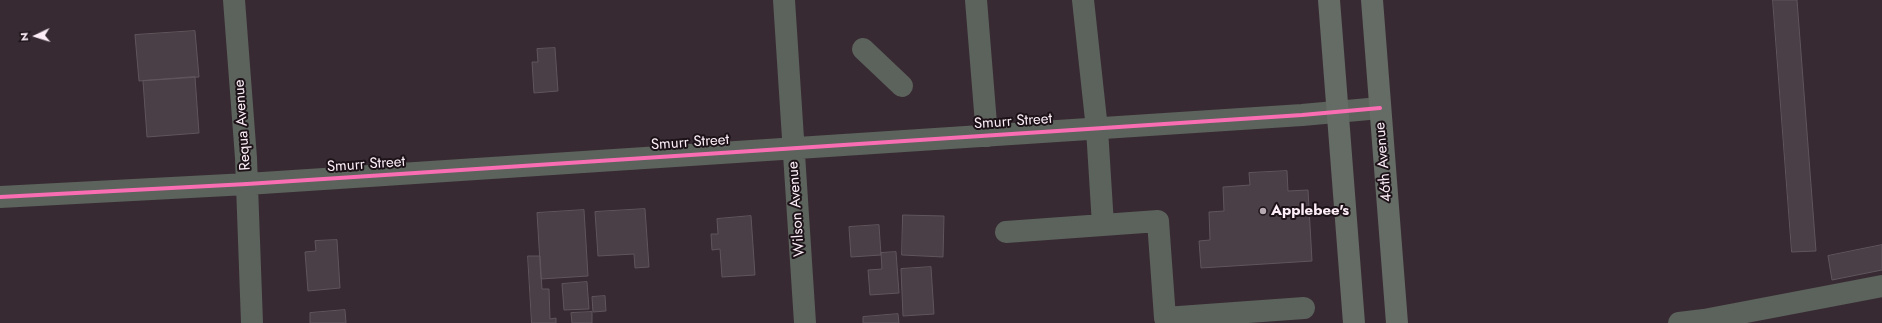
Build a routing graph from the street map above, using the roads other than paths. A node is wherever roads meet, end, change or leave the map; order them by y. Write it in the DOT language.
graph roads {
  1 [pos="234,0"];
  2 [pos="784,0"];
  3 [pos="976,0"];
  4 [pos="1083,0"];
  5 [pos="1329,0"];
  6 [pos="1372,0"];
  7 [pos="864,49"];
  8 [pos="902,86"];
  9 [pos="1380,108"];
  10 [pos="1338,113"];
  11 [pos="1097,129"];
  12 [pos="987,136"];
  13 [pos="793,149"];
  14 [pos="247,184"];
  15 [pos="0,197"];
  16 [pos="1103,225"];
  17 [pos="1006,232"];
  18 [pos="1882,286"];
  19 [pos="1304,308"];
  20 [pos="1249,317"];
  21 [pos="252,323"];
  22 [pos="805,323"];
  23 [pos="1354,323"];
  24 [pos="1397,323"];
  25 [pos="1679,323"];
  1 -- 14 [label="street, Requa Avenue"];
  2 -- 13 [label="street, Wilson Avenue"];
  3 -- 12 [label="street"];
  4 -- 11 [label="street"];
  5 -- 10 [label="main road"];
  6 -- 9 [label="main road, 46th Avenue"];
  7 -- 8 [label="street"];
  9 -- 10 [label="street, Smurr Street"];
  9 -- 24 [label="main road, 46th Avenue"];
  10 -- 11 [label="street, Smurr Street"];
  10 -- 23 [label="main road"];
  11 -- 12 [label="street, Smurr Street"];
  11 -- 16 [label="street"];
  12 -- 13 [label="street, Smurr Street"];
  13 -- 14 [label="street, Smurr Street"];
  13 -- 22 [label="street, Wilson Avenue"];
  14 -- 15 [label="street, Smurr Street"];
  14 -- 21 [label="street, Requa Avenue"];
  16 -- 17 [label="street"];
  16 -- 20 [label="street"];
  18 -- 25 [label="street"];
  19 -- 20 [label="street"];
}
